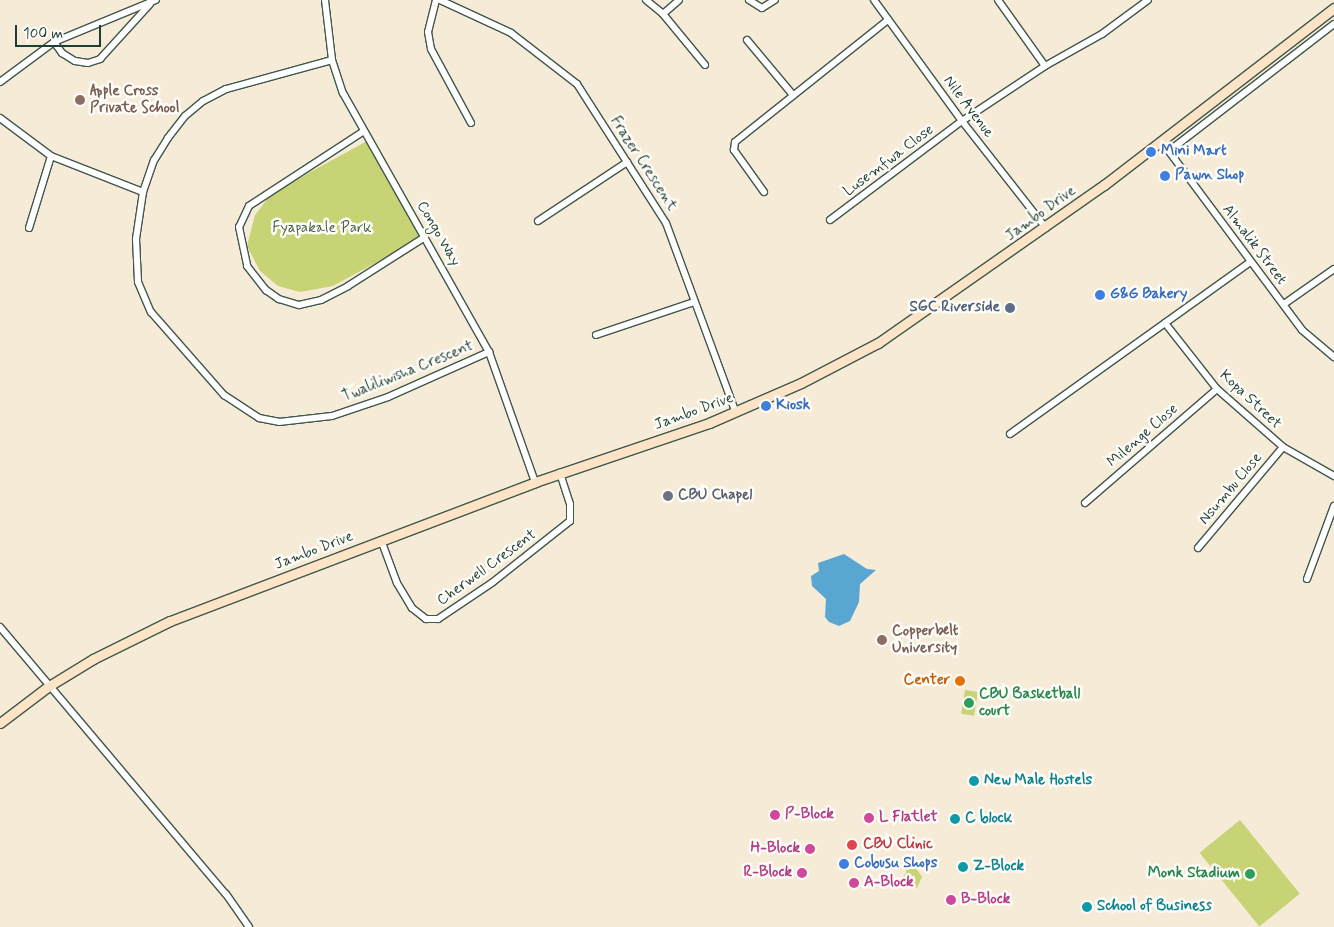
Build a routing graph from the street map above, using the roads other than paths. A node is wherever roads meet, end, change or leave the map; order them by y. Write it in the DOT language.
graph roads {
  1 [pos="325,0"];
  2 [pos="436,0"];
  3 [pos="440,0"];
  4 [pos="646,0"];
  5 [pos="679,0"];
  6 [pos="749,0"];
  7 [pos="775,0"];
  8 [pos="874,0"];
  9 [pos="998,0"];
  10 [pos="1148,0"];
  11 [pos="154,1"];
  12 [pos="1334,8"];
  13 [pos="663,14"];
  14 [pos="888,20"];
  15 [pos="1334,24"];
  16 [pos="747,40"];
  17 [pos="54,42"];
  18 [pos="332,60"];
  19 [pos="705,65"];
  20 [pos="1045,66"];
  21 [pos="0,82"];
  22 [pos="792,95"];
  23 [pos="0,118"];
  24 [pos="962,121"];
  25 [pos="472,123"];
  26 [pos="364,131"];
  27 [pos="1162,142"];
  28 [pos="1169,151"];
  29 [pos="51,156"];
  30 [pos="627,162"];
  31 [pos="143,192"];
  32 [pos="764,192"];
  33 [pos="538,220"];
  34 [pos="830,220"];
  35 [pos="29,228"];
  36 [pos="1046,228"];
  37 [pos="424,236"];
  38 [pos="1250,262"];
  39 [pos="1334,270"];
  40 [pos="694,302"];
  41 [pos="1284,304"];
  42 [pos="1165,323"];
  43 [pos="596,335"];
  44 [pos="490,352"];
  45 [pos="1334,357"];
  46 [pos="1217,389"];
  47 [pos="736,413"];
  48 [pos="1010,434"];
  49 [pos="1283,447"];
  50 [pos="560,474"];
  51 [pos="1334,476"];
  52 [pos="535,482"];
  53 [pos="1085,503"];
  54 [pos="1334,506"];
  55 [pos="381,540"];
  56 [pos="1198,548"];
  57 [pos="1308,579"];
  58 [pos="0,627"];
  59 [pos="49,686"];
  60 [pos="0,723"];
  61 [pos="249,927"];
  1 -- 18 [label="street, Congo Way"];
  2 -- 25 [label="street"];
  3 -- 30 [label="street, Frazer Crescent"];
  4 -- 13 [label="street"];
  5 -- 13 [label="street"];
  6 -- 7 [label="street"];
  8 -- 14 [label="street, Nile Avenue"];
  9 -- 20 [label="street"];
  10 -- 20 [label="street, Lusemfwa Close"];
  11 -- 17 [label="street"];
  11 -- 17 [label="street"];
  12 -- 27 [label="main road, Jambo Drive"];
  13 -- 19 [label="street"];
  14 -- 22 [label="street"];
  14 -- 24 [label="street, Nile Avenue"];
  15 -- 28 [label="street"];
  16 -- 22 [label="street"];
  17 -- 21 [label="street"];
  18 -- 26 [label="street, Congo Way"];
  18 -- 31 [label="street, Twaliliwisha Crescent"];
  20 -- 24 [label="street, Lusemfwa Close"];
  22 -- 32 [label="street"];
  23 -- 29 [label="street"];
  24 -- 34 [label="street, Lusemfwa Close"];
  24 -- 36 [label="street, Nile Avenue"];
  26 -- 37 [label="street, Congo Way"];
  26 -- 37 [label="street"];
  27 -- 28 [label="street, Almalik Street"];
  27 -- 36 [label="main road, Jambo Drive"];
  28 -- 38 [label="street, Almalik Street"];
  29 -- 31 [label="street"];
  29 -- 35 [label="street"];
  30 -- 33 [label="street"];
  30 -- 40 [label="street, Frazer Crescent"];
  31 -- 44 [label="street, Twaliliwisha Crescent"];
  36 -- 47 [label="main road, Jambo Drive"];
  37 -- 44 [label="street, Congo Way"];
  38 -- 41 [label="street, Almalik Street"];
  38 -- 42 [label="street"];
  39 -- 41 [label="street"];
  40 -- 43 [label="street"];
  40 -- 47 [label="street, Frazer Crescent"];
  41 -- 45 [label="street, Almalik Street"];
  42 -- 46 [label="street, Kopa Street"];
  42 -- 48 [label="street"];
  44 -- 52 [label="street, Congo Way"];
  46 -- 49 [label="street, Kopa Street"];
  46 -- 53 [label="street, Milenge Close"];
  47 -- 50 [label="main road, Jambo Drive"];
  49 -- 51 [label="street, Kopa Street"];
  49 -- 56 [label="street, Nsumbu Close"];
  50 -- 52 [label="main road, Jambo Drive"];
  50 -- 55 [label="street, Cherwell Crescent"];
  52 -- 55 [label="main road, Jambo Drive"];
  54 -- 57 [label="street"];
  55 -- 59 [label="main road, Jambo Drive"];
  58 -- 59 [label="street"];
  59 -- 60 [label="main road, Jambo Drive"];
  59 -- 61 [label="street"];
}
